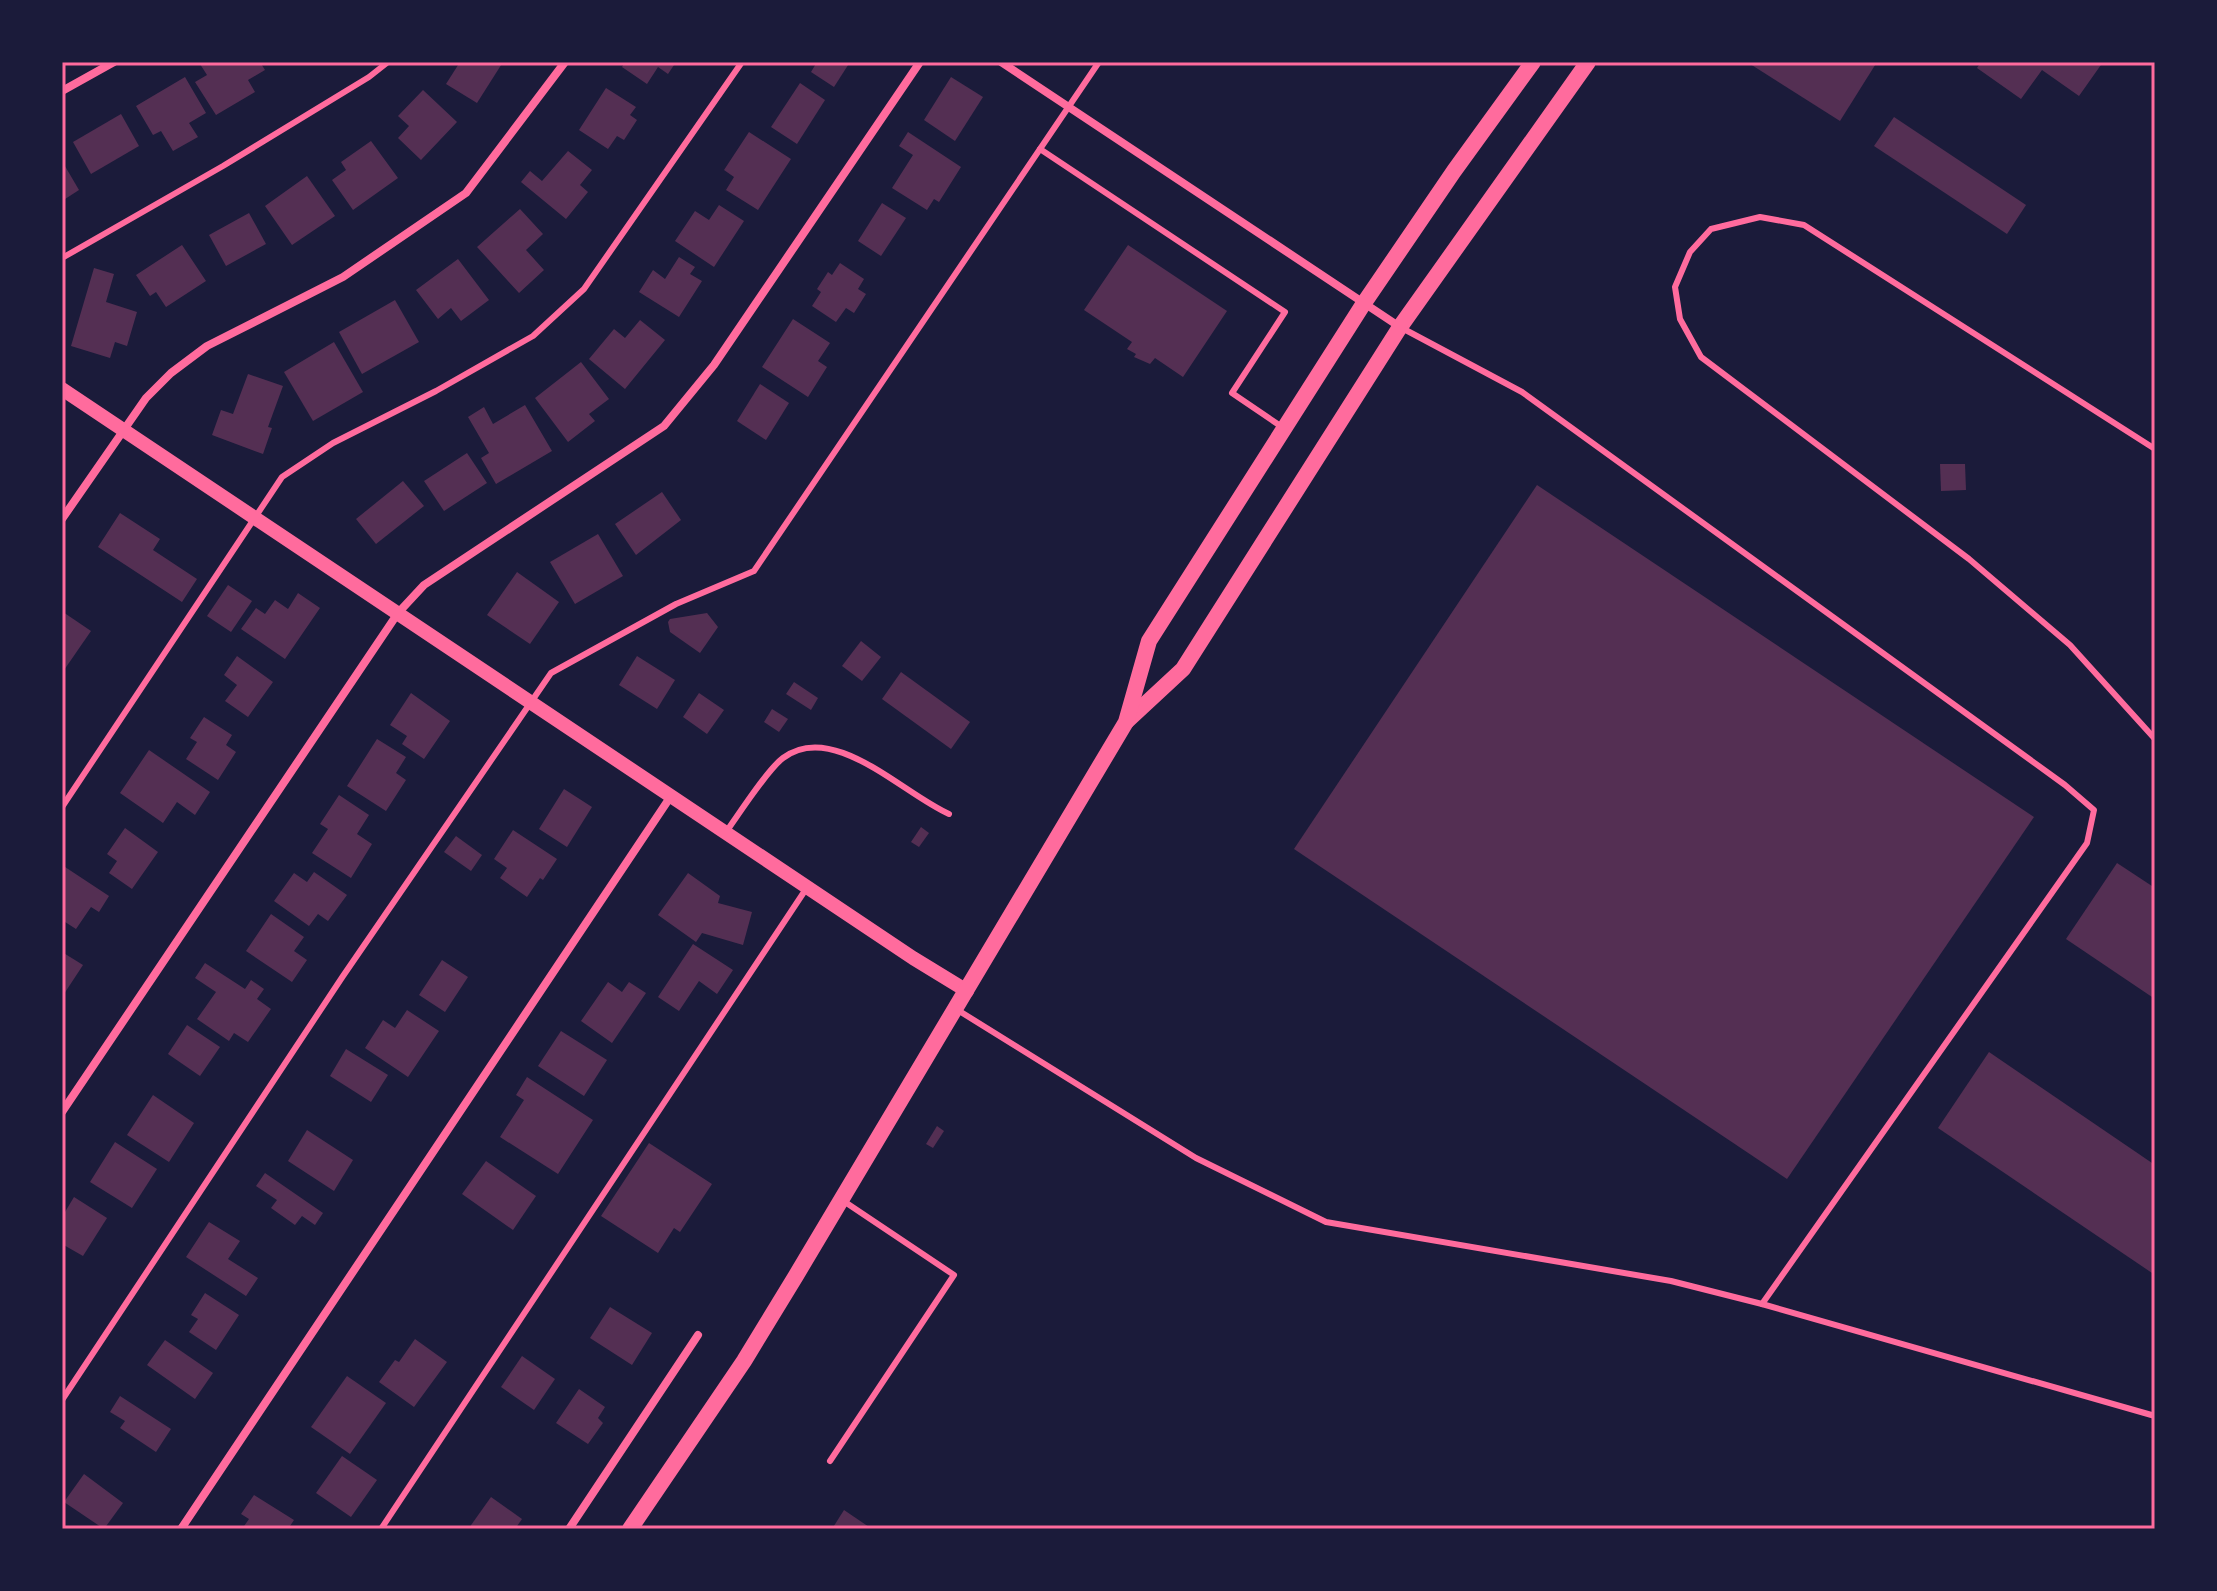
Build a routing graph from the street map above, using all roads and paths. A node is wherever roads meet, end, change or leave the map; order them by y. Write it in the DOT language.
graph roads {
  1 [pos="114,62"];
  2 [pos="388,62"];
  3 [pos="565,62"];
  4 [pos="742,62"];
  5 [pos="920,62"];
  6 [pos="1001,62"];
  7 [pos="1099,62"];
  8 [pos="1533,62"];
  9 [pos="1588,62"];
  10 [pos="62,91"];
  11 [pos="1069,106"];
  12 [pos="1040,149"];
  13 [pos="62,258"];
  14 [pos="1364,303"];
  15 [pos="1400,327"];
  16 [pos="62,389"];
  17 [pos="1285,428"];
  18 [pos="122,429"];
  19 [pos="2155,449"];
  20 [pos="254,518"];
  21 [pos="62,519"];
  22 [pos="398,613"];
  23 [pos="532,703"];
  24 [pos="1126,722"];
  25 [pos="2155,739"];
  26 [pos="671,795"];
  27 [pos="62,807"];
  28 [pos="949,814"];
  29 [pos="726,832"];
  30 [pos="807,887"];
  31 [pos="967,991"];
  32 [pos="956,1009"];
  33 [pos="62,1112"];
  34 [pos="842,1200"];
  35 [pos="1762,1304"];
  36 [pos="698,1335"];
  37 [pos="62,1400"];
  38 [pos="2155,1416"];
  39 [pos="830,1461"];
  40 [pos="181,1529"];
  41 [pos="381,1529"];
  42 [pos="569,1529"];
  43 [pos="630,1529"];
  1 -- 10 [label="street"];
  2 -- 13 [label="lane"];
  3 -- 18 [label="street"];
  4 -- 20 [label="lane"];
  5 -- 22 [label="street"];
  6 -- 11 [label="street"];
  7 -- 11 [label="lane"];
  8 -- 14 [label="main road"];
  9 -- 15 [label="main road"];
  11 -- 12 [label="lane"];
  11 -- 14 [label="street"];
  12 -- 17 [label="lane"];
  12 -- 23 [label="lane"];
  14 -- 15 [label="street"];
  14 -- 17 [label="main road"];
  15 -- 24 [label="main road"];
  15 -- 35 [label="lane"];
  16 -- 18 [label="street"];
  17 -- 24 [label="main road"];
  18 -- 20 [label="street"];
  18 -- 21 [label="street"];
  19 -- 25 [label="lane"];
  20 -- 22 [label="street"];
  20 -- 27 [label="lane"];
  22 -- 23 [label="street"];
  22 -- 33 [label="street"];
  23 -- 26 [label="street"];
  23 -- 37 [label="lane"];
  24 -- 31 [label="main road"];
  26 -- 29 [label="street"];
  26 -- 40 [label="street"];
  28 -- 29 [label="lane"];
  29 -- 30 [label="street"];
  30 -- 31 [label="street"];
  30 -- 41 [label="lane"];
  31 -- 32 [label="main road"];
  32 -- 34 [label="main road"];
  32 -- 35 [label="lane"];
  34 -- 39 [label="lane"];
  34 -- 43 [label="main road"];
  35 -- 38 [label="lane"];
  36 -- 42 [label="street"];
}
